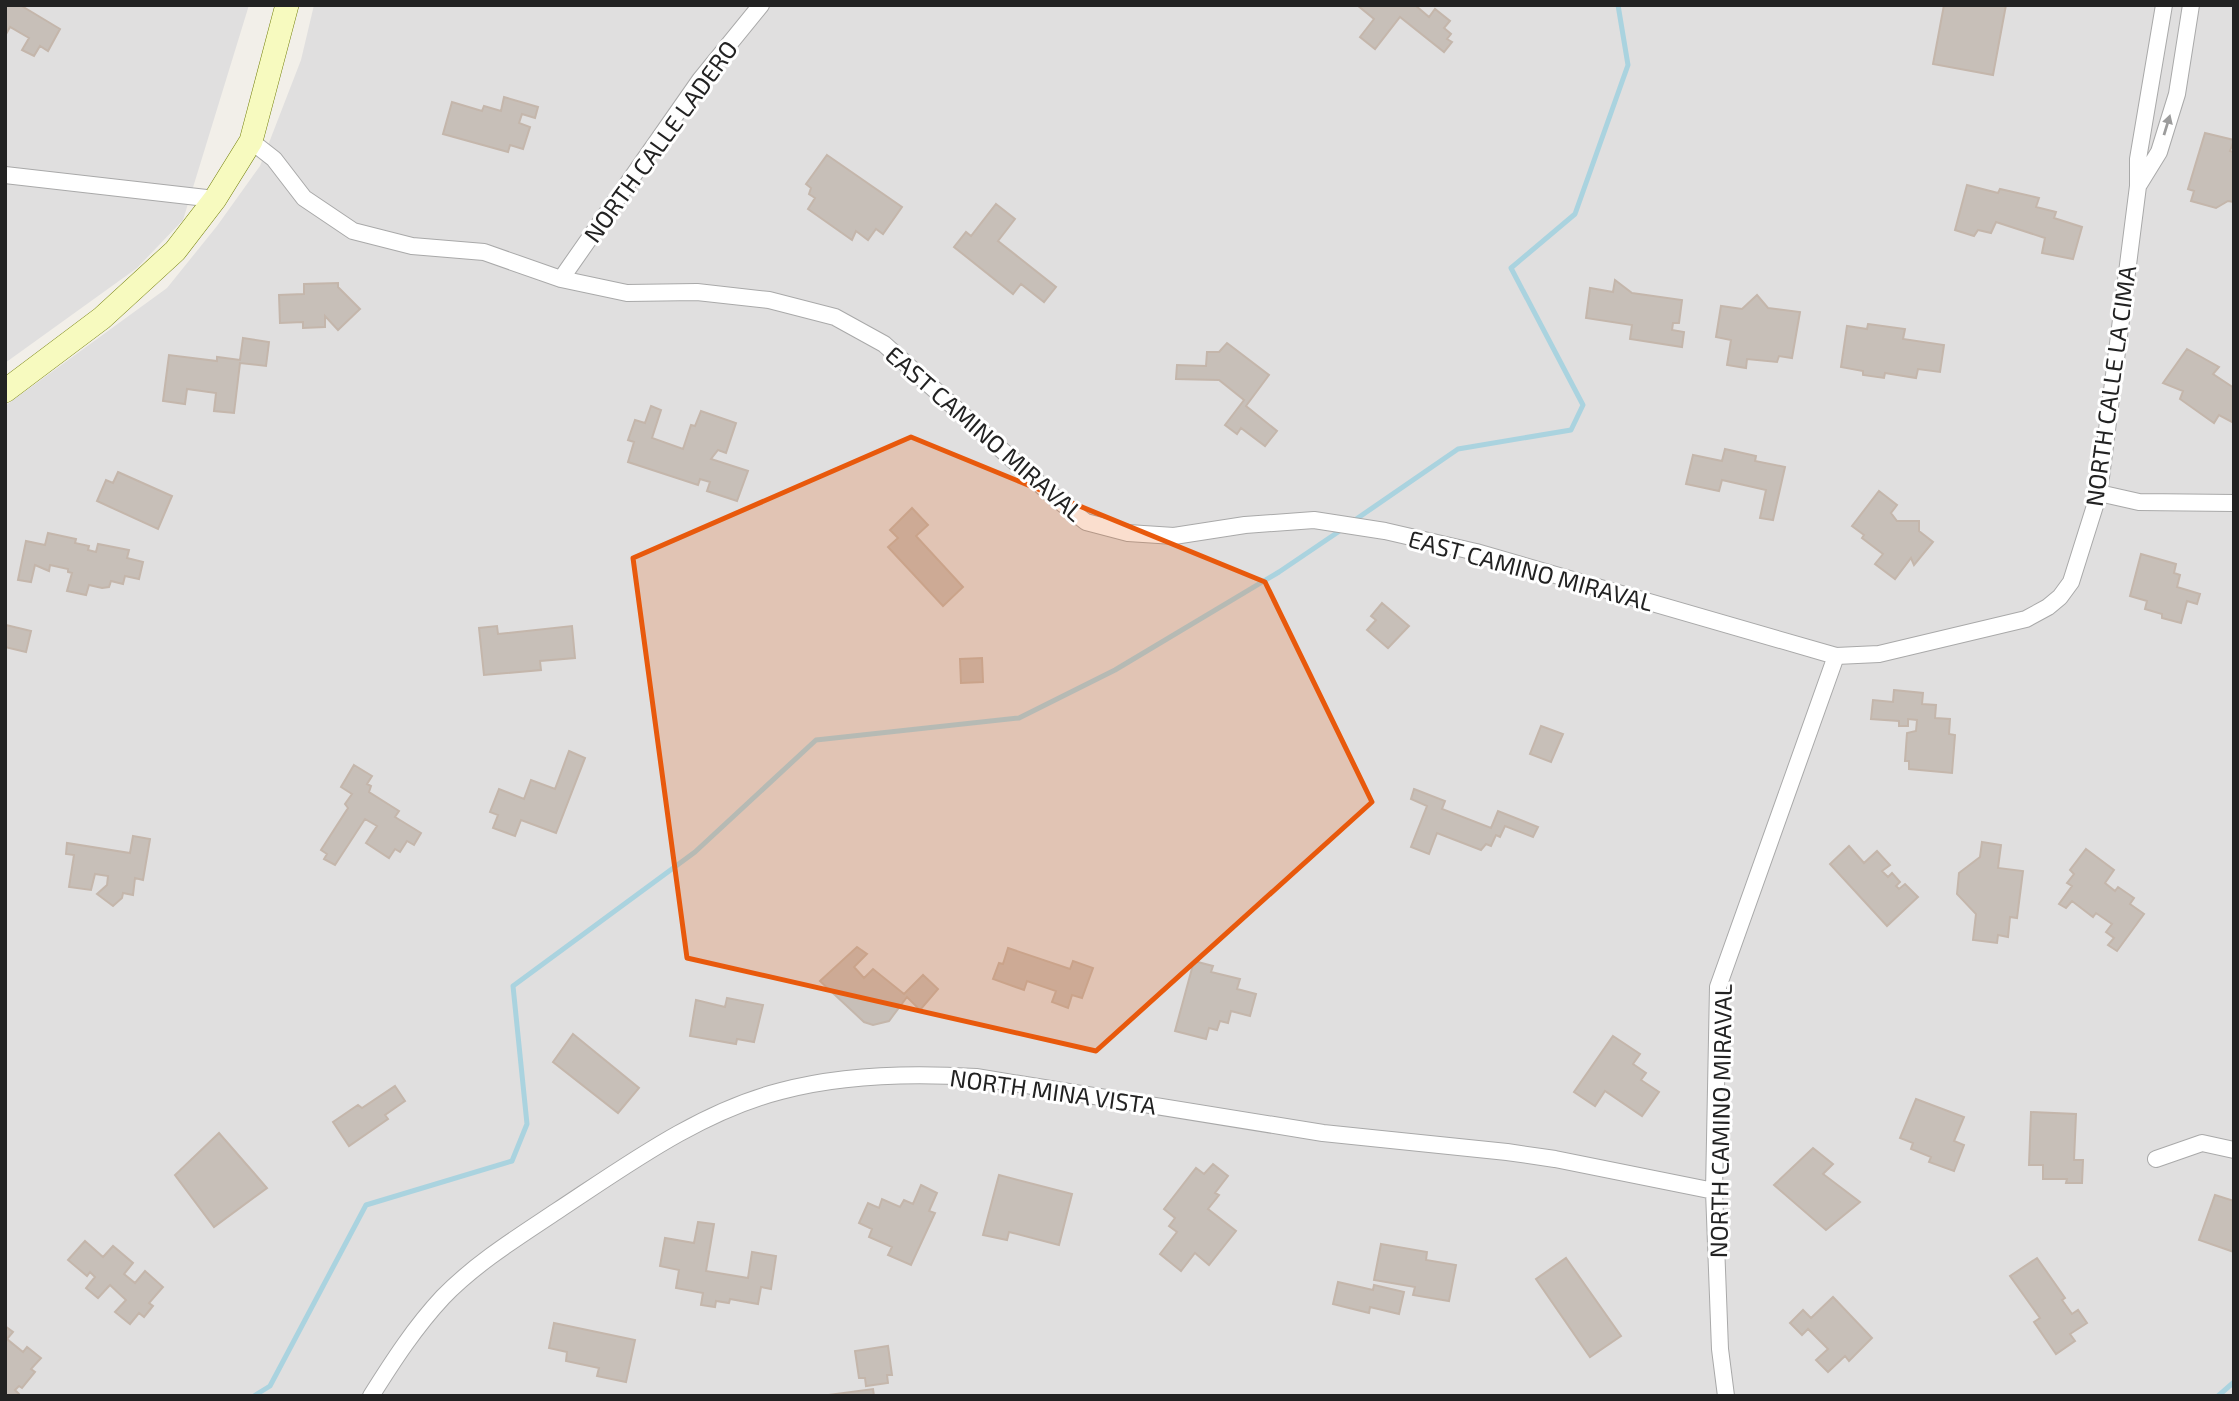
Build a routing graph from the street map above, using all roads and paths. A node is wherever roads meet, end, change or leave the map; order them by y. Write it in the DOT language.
graph roads {
  1 [pos="287,5"];
  2 [pos="761,5"];
  3 [pos="2164,5"];
  4 [pos="2191,5"];
  5 [pos="251,141"];
  6 [pos="5,175"];
  7 [pos="2138,186"];
  8 [pos="215,199"];
  9 [pos="561,279"];
  10 [pos="5,391"];
  11 [pos="2099,493"];
  12 [pos="2234,503"];
  13 [pos="1836,656"];
  14 [pos="2234,1150"];
  15 [pos="2156,1159"];
  16 [pos="1714,1191"];
  17 [pos="371,1396"];
  18 [pos="1726,1396"];
  1 -- 5 [label="main road"];
  2 -- 9 [label="street, NORTH CALLE LADERO"];
  3 -- 7 [label="street, NORTH CALLE LA CIMA"];
  7 -- 4 [label="street, NORTH CALLE LA CIMA, one-way"];
  5 -- 8 [label="main road"];
  5 -- 9 [label="street, EAST CAMINO MIRAVAL"];
  6 -- 8 [label="street"];
  7 -- 11 [label="street, NORTH CALLE LA CIMA"];
  8 -- 10 [label="main road"];
  9 -- 13 [label="street, EAST CAMINO MIRAVAL"];
  11 -- 12 [label="street"];
  11 -- 13 [label="street, NORTH CALLE LA CIMA"];
  13 -- 16 [label="street, NORTH CAMINO MIRAVAL"];
  14 -- 15 [label="street"];
  16 -- 17 [label="street, NORTH MINA VISTA"];
  16 -- 18 [label="street, NORTH CAMINO MIRAVAL"];
}
